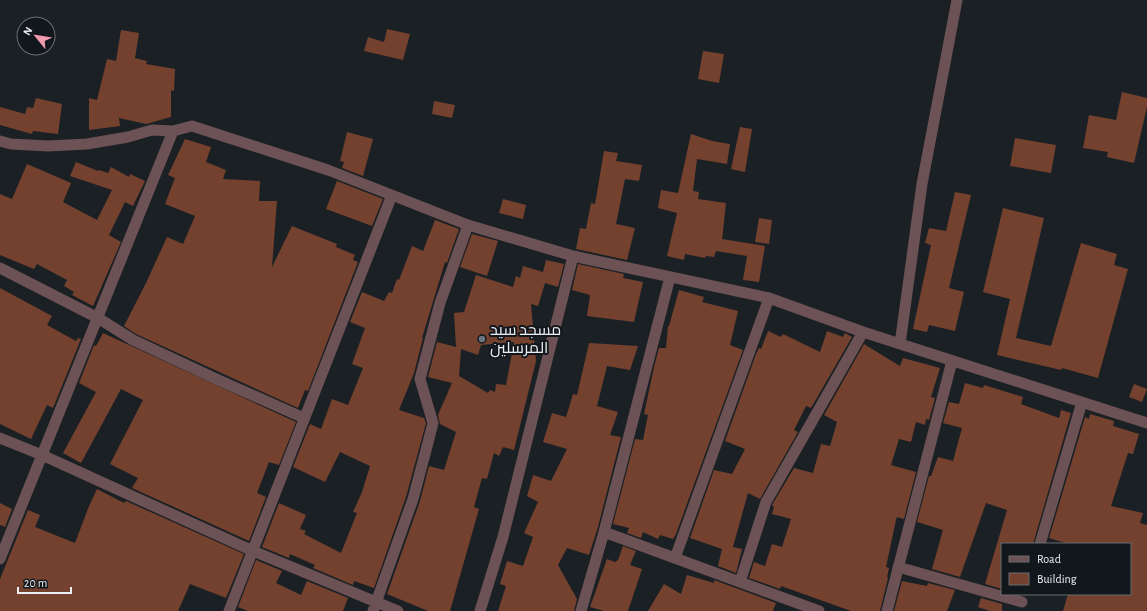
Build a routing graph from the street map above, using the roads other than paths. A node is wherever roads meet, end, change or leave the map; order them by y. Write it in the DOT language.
graph roads {
  1 [pos="957,0"];
  2 [pos="173,131"];
  3 [pos="0,141"];
  4 [pos="392,194"];
  5 [pos="468,225"];
  6 [pos="572,256"];
  7 [pos="0,268"];
  8 [pos="670,277"];
  9 [pos="769,298"];
  10 [pos="98,318"];
  11 [pos="863,332"];
  12 [pos="900,344"];
  13 [pos="952,361"];
  14 [pos="1082,402"];
  15 [pos="304,418"];
  16 [pos="1147,423"];
  17 [pos="0,438"];
  18 [pos="42,455"];
  19 [pos="604,532"];
  20 [pos="1040,543"];
  21 [pos="253,551"];
  22 [pos="676,558"];
  23 [pos="0,559"];
  24 [pos="898,567"];
  25 [pos="740,582"];
  26 [pos="1022,602"];
  27 [pos="375,606"];
  28 [pos="229,611"];
  29 [pos="398,611"];
  30 [pos="480,611"];
  31 [pos="581,611"];
  32 [pos="819,611"];
  33 [pos="887,611"];
  1 -- 12 [label="street"];
  2 -- 3 [label="street"];
  2 -- 4 [label="street"];
  2 -- 10 [label="street"];
  4 -- 5 [label="street"];
  4 -- 15 [label="street"];
  5 -- 6 [label="street"];
  5 -- 27 [label="street"];
  6 -- 8 [label="street"];
  6 -- 30 [label="street"];
  7 -- 10 [label="street"];
  8 -- 9 [label="street"];
  8 -- 19 [label="street"];
  9 -- 11 [label="street"];
  9 -- 22 [label="street"];
  10 -- 15 [label="street"];
  10 -- 18 [label="street"];
  11 -- 12 [label="street"];
  11 -- 25 [label="street"];
  12 -- 13 [label="street"];
  13 -- 14 [label="street"];
  13 -- 24 [label="street"];
  14 -- 16 [label="street"];
  14 -- 20 [label="street"];
  15 -- 21 [label="street"];
  17 -- 18 [label="street"];
  18 -- 21 [label="street"];
  18 -- 23 [label="street"];
  19 -- 22 [label="street"];
  19 -- 31 [label="street"];
  21 -- 27 [label="street"];
  21 -- 28 [label="street"];
  22 -- 25 [label="street"];
  24 -- 26 [label="street"];
  24 -- 33 [label="street"];
  25 -- 32 [label="street"];
  27 -- 29 [label="street"];
}
